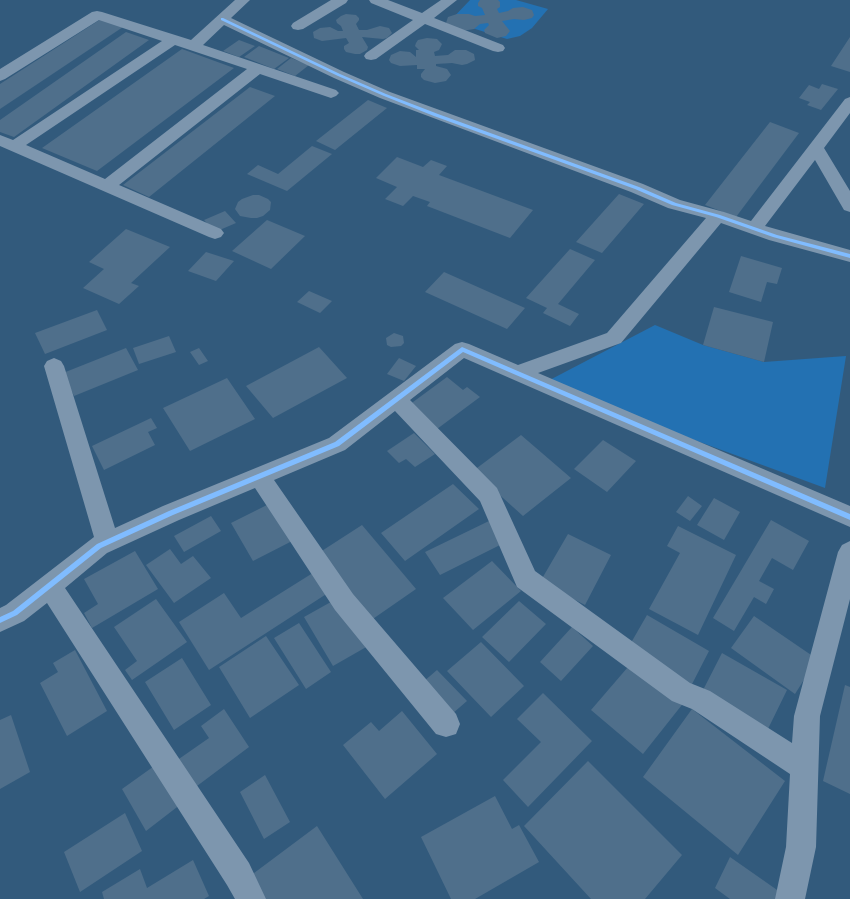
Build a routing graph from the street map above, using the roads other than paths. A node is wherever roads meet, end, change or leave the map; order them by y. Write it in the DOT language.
graph roads {
  1 [pos="243,0"];
  2 [pos="341,0"];
  3 [pos="376,0"];
  4 [pos="450,0"];
  5 [pos="222,19"];
  6 [pos="424,19"];
  7 [pos="298,26"];
  8 [pos="173,40"];
  9 [pos="193,46"];
  10 [pos="498,48"];
  11 [pos="371,56"];
  12 [pos="258,68"];
  13 [pos="0,76"];
  14 [pos="331,93"];
  15 [pos="850,102"];
  16 [pos="7,143"];
  17 [pos="816,148"];
  18 [pos="107,186"];
  19 [pos="850,206"];
  20 [pos="718,216"];
  21 [pos="754,229"];
  22 [pos="215,233"];
  23 [pos="850,256"];
  24 [pos="54,366"];
  25 [pos="517,373"];
  26 [pos="396,399"];
  27 [pos="259,476"];
  28 [pos="850,517"];
  29 [pos="108,543"];
  30 [pos="850,552"];
  31 [pos="49,586"];
  32 [pos="0,620"];
  33 [pos="446,724"];
  34 [pos="804,767"];
  35 [pos="251,899"];
  36 [pos="790,899"];
  1 -- 5 [label="street"];
  2 -- 7 [label="street"];
  3 -- 6 [label="street"];
  4 -- 6 [label="street"];
  5 -- 9 [label="street"];
  5 -- 20 [label="street"];
  6 -- 10 [label="street"];
  6 -- 11 [label="street"];
  8 -- 9 [label="street"];
  8 -- 13 [label="street"];
  8 -- 16 [label="street"];
  9 -- 12 [label="street"];
  12 -- 14 [label="street"];
  12 -- 18 [label="street"];
  15 -- 17 [label="street"];
  16 -- 18 [label="street"];
  17 -- 19 [label="street"];
  17 -- 21 [label="street"];
  18 -- 22 [label="street"];
  20 -- 21 [label="street"];
  20 -- 25 [label="street"];
  21 -- 23 [label="street"];
  24 -- 29 [label="street"];
  25 -- 26 [label="street"];
  25 -- 28 [label="street"];
  26 -- 27 [label="street"];
  26 -- 34 [label="street"];
  27 -- 29 [label="street"];
  27 -- 33 [label="street"];
  29 -- 31 [label="street"];
  30 -- 34 [label="street"];
  31 -- 32 [label="street"];
  31 -- 35 [label="street"];
  34 -- 36 [label="street"];
}
